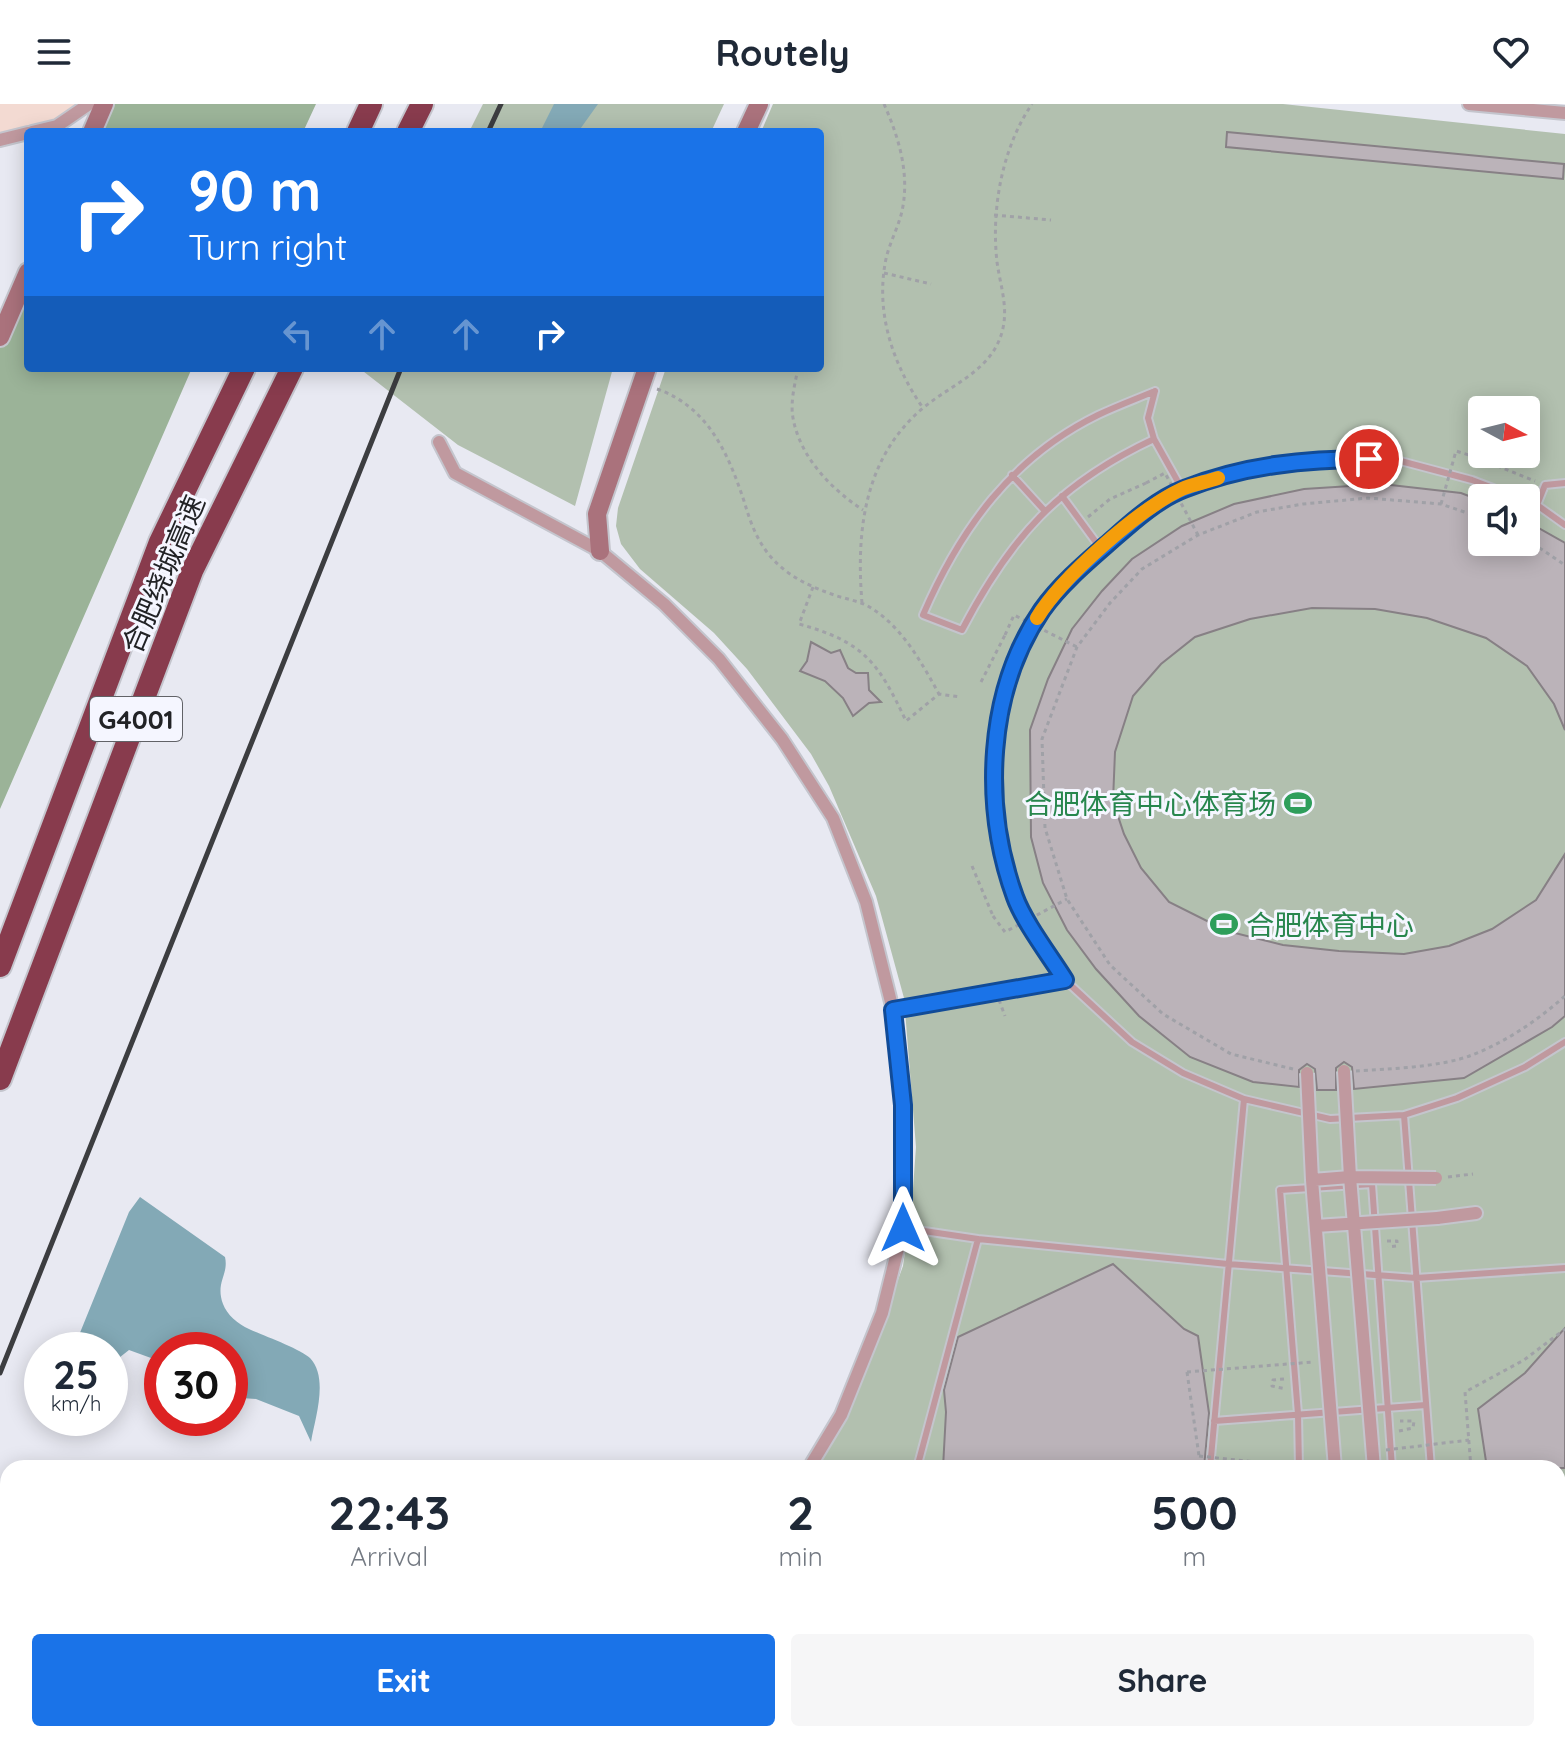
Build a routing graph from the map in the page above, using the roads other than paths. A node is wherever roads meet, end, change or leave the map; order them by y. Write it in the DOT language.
graph roads {
  1 [pos="89,104"];
  2 [pos="104,104"];
  3 [pos="371,104"];
  4 [pos="422,104"];
  5 [pos="759,104"];
  6 [pos="1469,104"];
  7 [pos="1565,113"];
  8 [pos="48,128"];
  9 [pos="94,128"];
  10 [pos="360,128"];
  11 [pos="410,128"];
  12 [pos="748,128"];
  13 [pos="24,134"];
  14 [pos="0,140"];
  15 [pos="24,280"];
  16 [pos="1,328"];
  17 [pos="242,372"];
  18 [pos="290,372"];
  19 [pos="644,376"];
  20 [pos="1154,439"];
  21 [pos="439,442"];
  22 [pos="1012,475"];
  23 [pos="1565,483"];
  24 [pos="1482,484"];
  25 [pos="1182,489"];
  26 [pos="1062,496"];
  27 [pos="1540,498"];
  28 [pos="1540,507"];
  29 [pos="1044,510"];
  30 [pos="1565,525"];
  31 [pos="1101,549"];
  32 [pos="600,551"];
  33 [pos="0,966"];
  34 [pos="1065,980"];
  35 [pos="893,1010"];
  36 [pos="1565,1042"];
  37 [pos="1344,1071"];
  38 [pos="1307,1073"];
  39 [pos="0,1079"];
  40 [pos="1244,1099"];
  41 [pos="1404,1115"];
  42 [pos="1350,1177"];
  43 [pos="1436,1178"];
  44 [pos="1312,1180"];
  45 [pos="1476,1213"];
  46 [pos="1354,1224"];
  47 [pos="1316,1226"];
  48 [pos="903,1228"];
  49 [pos="978,1239"];
  50 [pos="1228,1264"];
  51 [pos="1565,1268"];
  52 [pos="1286,1269"];
  53 [pos="1379,1276"];
  54 [pos="1416,1278"];
  55 [pos="1426,1405"];
  56 [pos="1388,1407"];
  57 [pos="1298,1414"];
  58 [pos="1214,1421"];
  59 [pos="814,1460"];
  60 [pos="919,1460"];
  61 [pos="1211,1460"];
  62 [pos="1299,1460"];
  63 [pos="1334,1460"];
  64 [pos="1374,1460"];
  65 [pos="1392,1460"];
  66 [pos="1430,1460"];
  1 -- 8 [label="street"];
  2 -- 9 [label="street"];
  3 -- 10 [label="highway"];
  4 -- 11 [label="highway"];
  5 -- 12 [label="street"];
  6 -- 7 [label="street"];
  13 -- 14 [label="street"];
  15 -- 16 [label="street"];
  17 -- 33 [label="highway, 合肥绕城高速 / G4001"];
  18 -- 39 [label="highway, 合肥绕城高速 / G4001"];
  19 -- 32 [label="street"];
  20 -- 22 [label="lane"];
  20 -- 25 [label="lane"];
  20 -- 26 [label="lane"];
  21 -- 32 [label="street"];
  22 -- 29 [label="lane"];
  22 -- 29 [label="lane"];
  23 -- 27 [label="lane"];
  24 -- 25 [label="lane"];
  25 -- 31 [label="lane"];
  26 -- 29 [label="lane"];
  26 -- 31 [label="lane"];
  28 -- 30 [label="lane"];
  31 -- 34 [label="lane"];
  32 -- 35 [label="street"];
  34 -- 35 [label="lane"];
  34 -- 40 [label="lane"];
  35 -- 48 [label="street"];
  36 -- 41 [label="lane"];
  37 -- 42 [label="street, bridge"];
  38 -- 44 [label="street, bridge"];
  40 -- 41 [label="lane"];
  40 -- 50 [label="lane"];
  41 -- 54 [label="lane"];
  42 -- 43 [label="street, bridge"];
  42 -- 44 [label="street, bridge"];
  42 -- 46 [label="street, bridge"];
  44 -- 47 [label="street, bridge"];
  45 -- 46 [label="street, bridge"];
  46 -- 47 [label="street, bridge"];
  46 -- 64 [label="street, bridge"];
  47 -- 63 [label="street, bridge"];
  48 -- 49 [label="lane"];
  48 -- 59 [label="street"];
  49 -- 50 [label="lane"];
  49 -- 60 [label="lane"];
  50 -- 52 [label="lane"];
  50 -- 58 [label="lane"];
  51 -- 54 [label="lane"];
  52 -- 53 [label="lane"];
  52 -- 53 [label="lane"];
  52 -- 57 [label="lane"];
  53 -- 54 [label="lane"];
  53 -- 56 [label="lane"];
  54 -- 55 [label="lane"];
  55 -- 56 [label="lane"];
  55 -- 66 [label="lane"];
  56 -- 57 [label="lane"];
  56 -- 65 [label="lane"];
  57 -- 58 [label="lane"];
  57 -- 62 [label="lane"];
  58 -- 61 [label="lane"];
}
